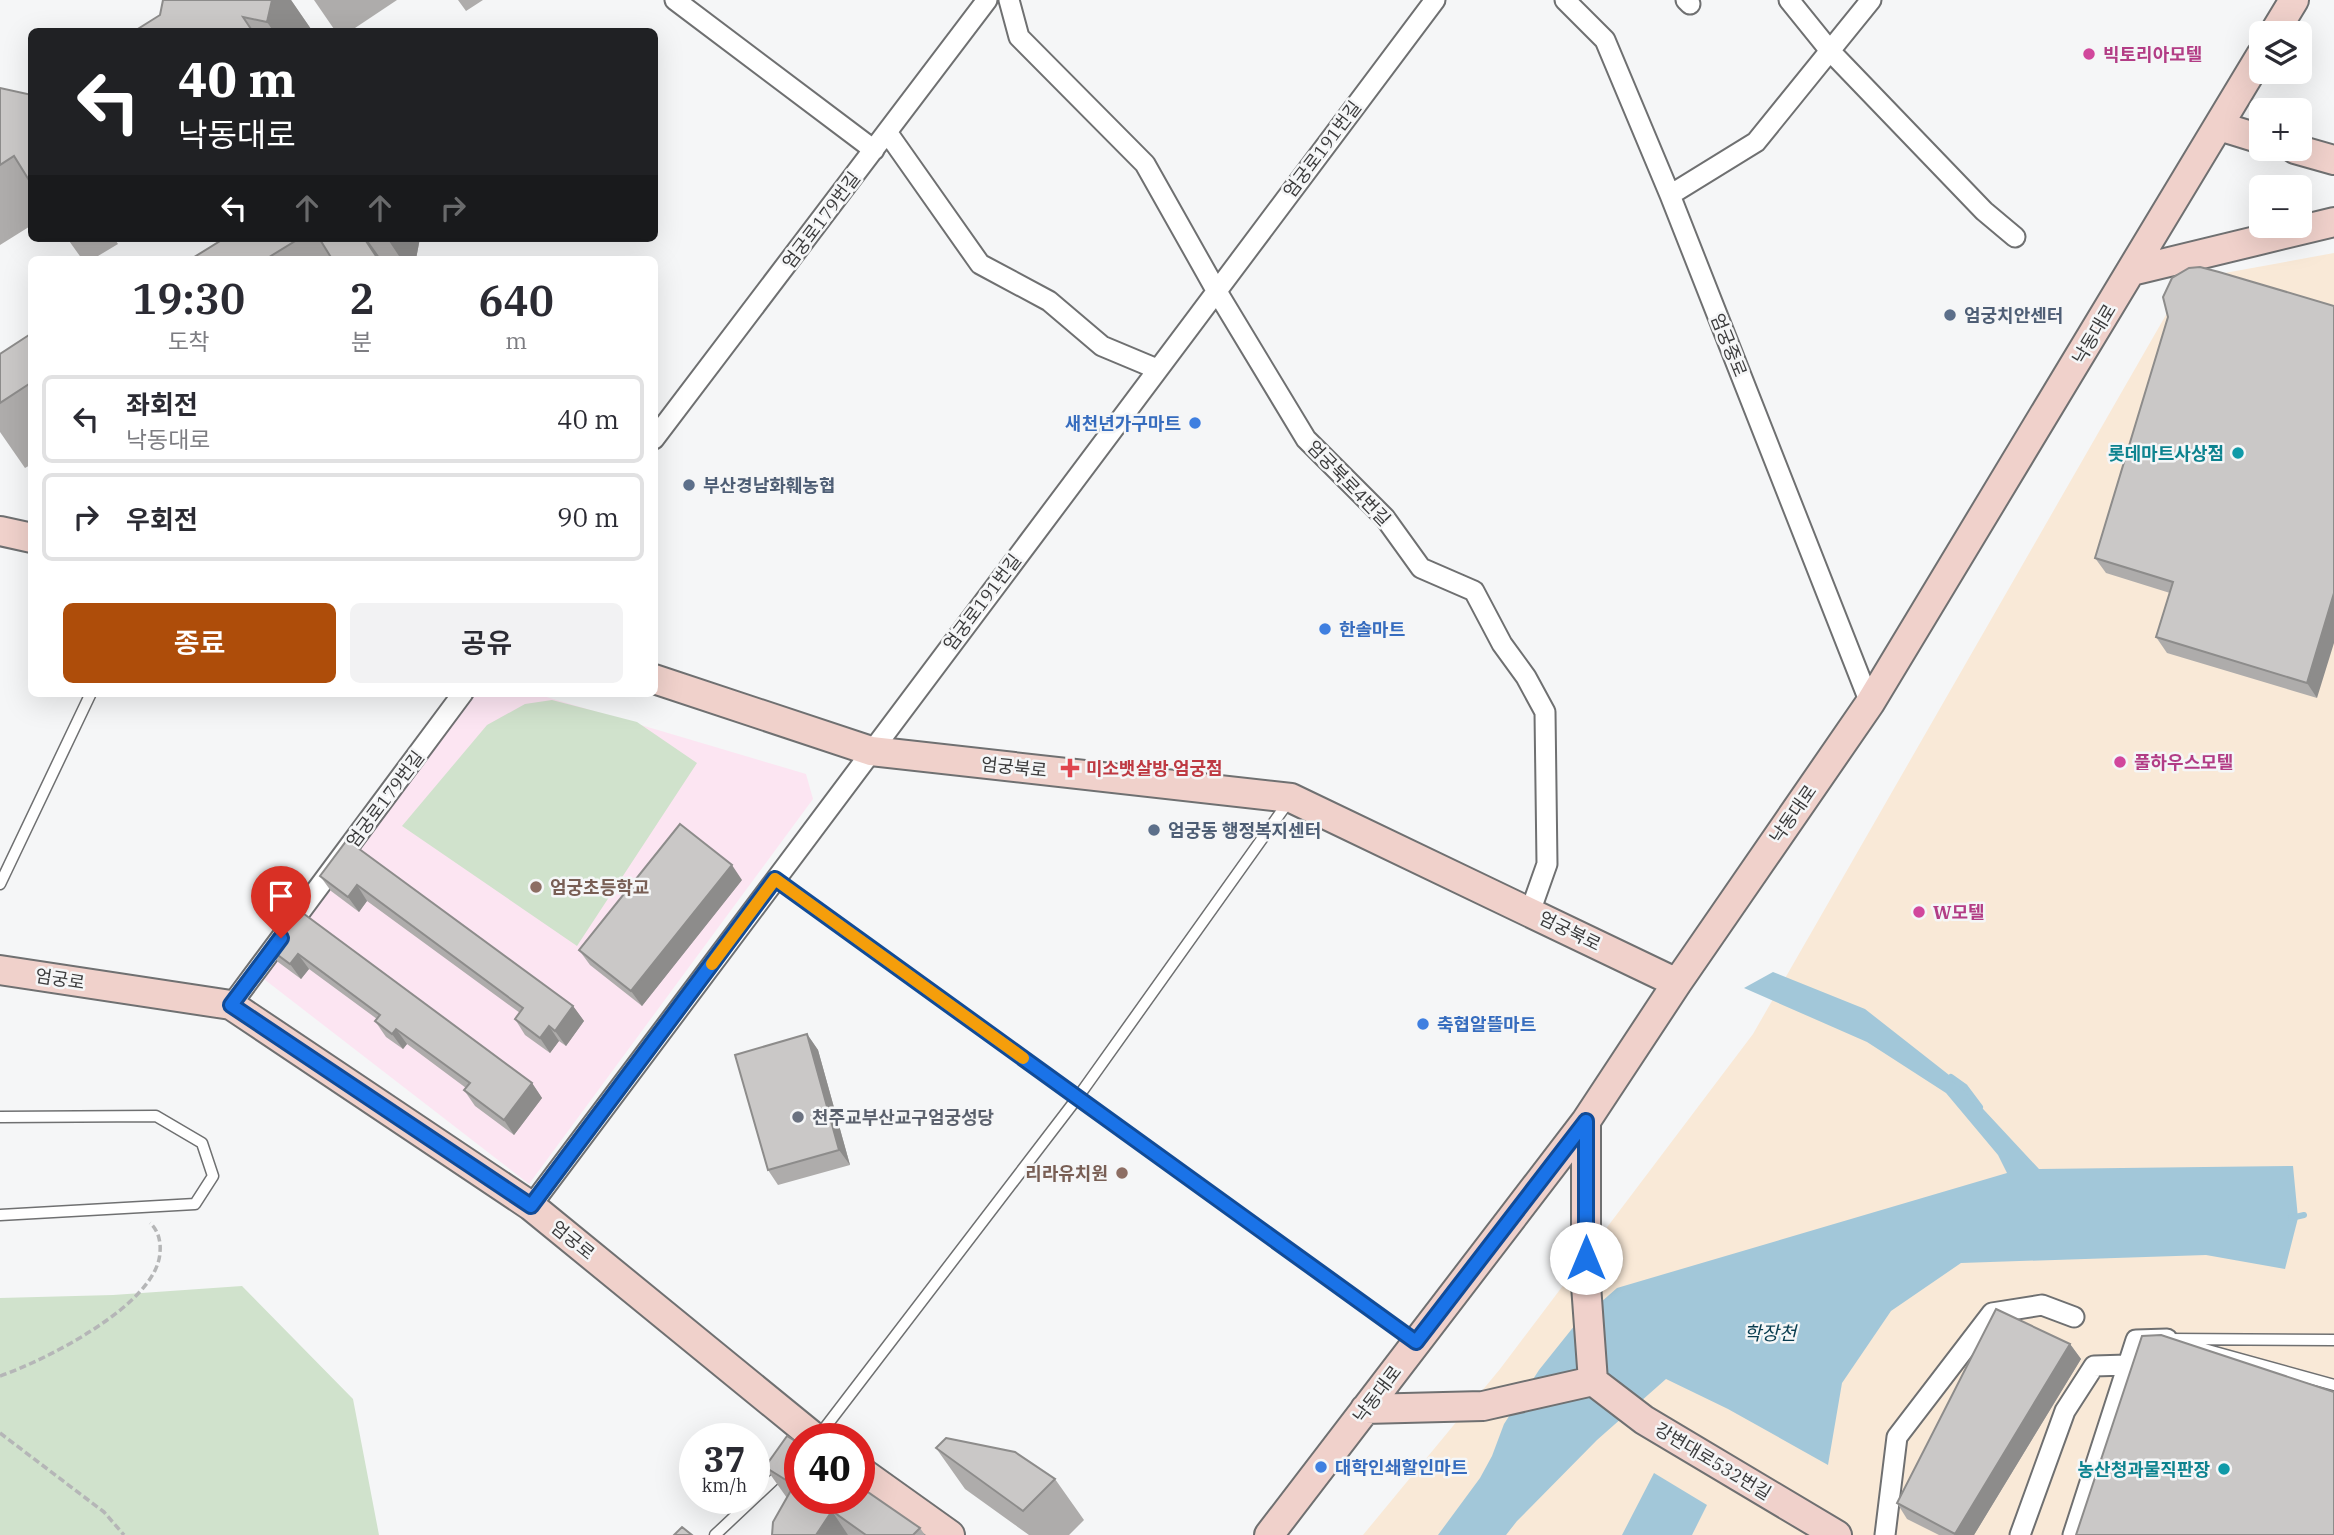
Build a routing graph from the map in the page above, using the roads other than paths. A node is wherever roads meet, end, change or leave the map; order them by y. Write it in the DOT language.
graph roads {
  1 [pos="675,0"];
  2 [pos="987,0"];
  3 [pos="1009,0"];
  4 [pos="1435,0"];
  5 [pos="1565,0"];
  6 [pos="1789,0"];
  7 [pos="1871,0"];
  8 [pos="2294,0"];
  9 [pos="2281,21"];
  10 [pos="1831,51"];
  11 [pos="2249,75"];
  12 [pos="2219,126"];
  13 [pos="887,132"];
  14 [pos="2249,135"];
  15 [pos="874,150"];
  16 [pos="2312,154"];
  17 [pos="2334,160"];
  18 [pos="1670,195"];
  19 [pos="2334,222"];
  20 [pos="2015,237"];
  21 [pos="2132,271"];
  22 [pos="1216,290"];
  23 [pos="1157,369"];
  24 [pos="658,434"];
  25 [pos="0,531"];
  26 [pos="28,537"];
  27 [pos="658,680"];
  28 [pos="89,697"];
  29 [pos="460,697"];
  30 [pos="1870,703"];
  31 [pos="870,751"];
  32 [pos="1291,798"];
  33 [pos="775,879"];
  34 [pos="0,884"];
  35 [pos="1530,912"];
  36 [pos="0,970"];
  37 [pos="1677,983"];
  38 [pos="231,1005"];
  39 [pos="1077,1097"];
  40 [pos="0,1117"];
  41 [pos="1586,1121"];
  42 [pos="531,1206"];
  43 [pos="0,1215"];
  44 [pos="2074,1317"];
  45 [pos="2168,1339"];
  46 [pos="2334,1340"];
  47 [pos="1416,1342"];
  48 [pos="2127,1365"];
  49 [pos="1592,1381"];
  50 [pos="2334,1385"];
  51 [pos="1365,1409"];
  52 [pos="798,1423"];
  53 [pos="827,1423"];
  54 [pos="784,1470"];
  55 [pos="875,1481"];
  56 [pos="715,1535"];
  57 [pos="950,1535"];
  58 [pos="1269,1535"];
  59 [pos="1837,1535"];
  60 [pos="1885,1535"];
  61 [pos="2020,1535"];
  62 [pos="2073,1535"];
  1 -- 15 [label="street"];
  2 -- 13 [label="street, 엄궁로179번길"];
  3 -- 22 [label="street, 엄궁북로4번길"];
  4 -- 22 [label="street, 엄궁로191번길"];
  5 -- 18 [label="street, 엄궁중로"];
  6 -- 10 [label="street"];
  7 -- 10 [label="street"];
  8 -- 9 [label="street"];
  10 -- 18 [label="street"];
  10 -- 20 [label="street"];
  11 -- 12 [label="street, 낙동대로"];
  12 -- 14 [label="street"];
  12 -- 21 [label="street, 낙동대로"];
  13 -- 15 [label="street, 엄궁로179번길"];
  13 -- 23 [label="street"];
  15 -- 24 [label="street, 엄궁로179번길"];
  16 -- 17 [label="street"];
  18 -- 30 [label="street, 엄궁중로"];
  19 -- 21 [label="street"];
  21 -- 30 [label="street, 낙동대로"];
  22 -- 23 [label="street, 엄궁로191번길"];
  22 -- 35 [label="street, 엄궁북로4번길"];
  23 -- 31 [label="street, 엄궁로191번길"];
  25 -- 26 [label="street"];
  27 -- 31 [label="street, 엄궁북로"];
  28 -- 34 [label="lane"];
  29 -- 38 [label="street, 엄궁로179번길"];
  30 -- 37 [label="street, 낙동대로"];
  31 -- 32 [label="street, 엄궁북로"];
  31 -- 33 [label="street, 엄궁로191번길"];
  32 -- 35 [label="street, 엄궁북로"];
  32 -- 39 [label="lane"];
  33 -- 39 [label="lane"];
  33 -- 42 [label="street, 엄궁로191번길"];
  35 -- 37 [label="street, 엄궁북로"];
  36 -- 38 [label="street, 엄궁로"];
  37 -- 41 [label="street, 낙동대로"];
  38 -- 42 [label="street, 엄궁로"];
  39 -- 47 [label="lane"];
  39 -- 53 [label="lane"];
  40 -- 43 [label="lane"];
  41 -- 47 [label="street, 낙동대로"];
  41 -- 49 [label="street"];
  42 -- 52 [label="street, 엄궁로"];
  44 -- 60 [label="street"];
  45 -- 46 [label="lane"];
  45 -- 48 [label="street"];
  45 -- 50 [label="lane"];
  47 -- 51 [label="street, 낙동대로"];
  48 -- 61 [label="street"];
  48 -- 62 [label="street"];
  49 -- 51 [label="street"];
  49 -- 59 [label="street, 강변대로532번길"];
  51 -- 58 [label="street, 낙동대로"];
  54 -- 56 [label="lane"];
  55 -- 57 [label="street"];
}
